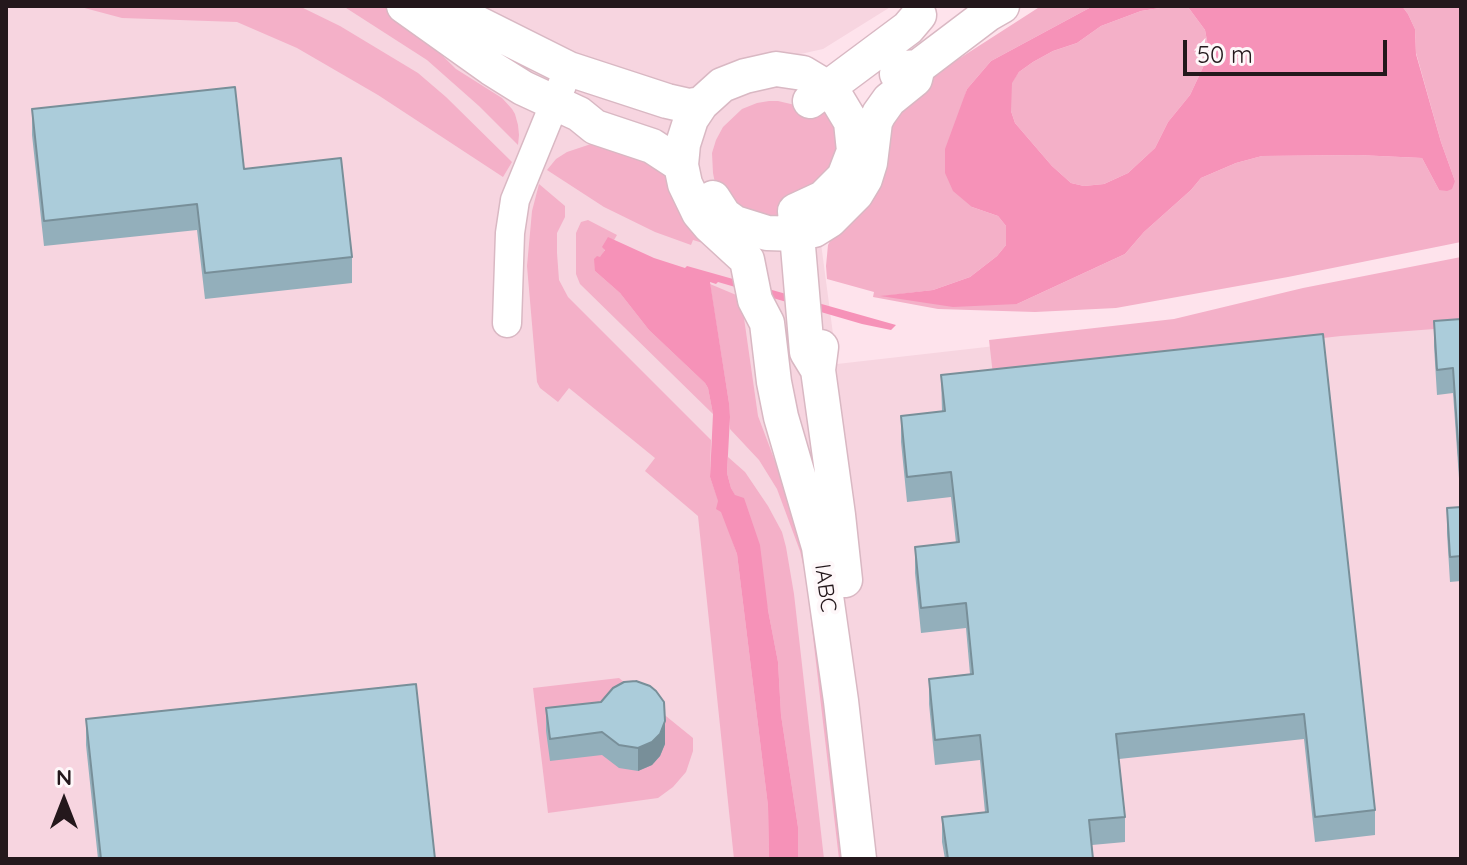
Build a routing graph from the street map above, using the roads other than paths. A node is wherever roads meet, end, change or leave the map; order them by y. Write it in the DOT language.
graph roads {
  1 [pos="404,6"];
  2 [pos="443,6"];
  3 [pos="1002,6"];
  4 [pos="928,10"];
  5 [pos="569,69"];
  6 [pos="820,83"];
  7 [pos="701,104"];
  8 [pos="567,109"];
  9 [pos="863,122"];
  10 [pos="690,150"];
  11 [pos="806,232"];
  12 [pos="749,249"];
  13 [pos="507,323"];
  14 [pos="859,859"];
  15 [pos="872,859"];
  1 -- 8 [label="street"];
  2 -- 5 [label="street"];
  3 -- 9 [label="street"];
  4 -- 6 [label="street"];
  5 -- 7 [label="street"];
  5 -- 8 [label="street"];
  6 -- 7 [label="street"];
  6 -- 9 [label="street"];
  6 -- 10 [label="street"];
  7 -- 10 [label="street"];
  8 -- 10 [label="street"];
  8 -- 13 [label="street"];
  9 -- 11 [label="street"];
  10 -- 12 [label="street"];
  11 -- 12 [label="street"];
  11 -- 15 [label="street, IABC"];
  12 -- 14 [label="street, IABC"];
}
